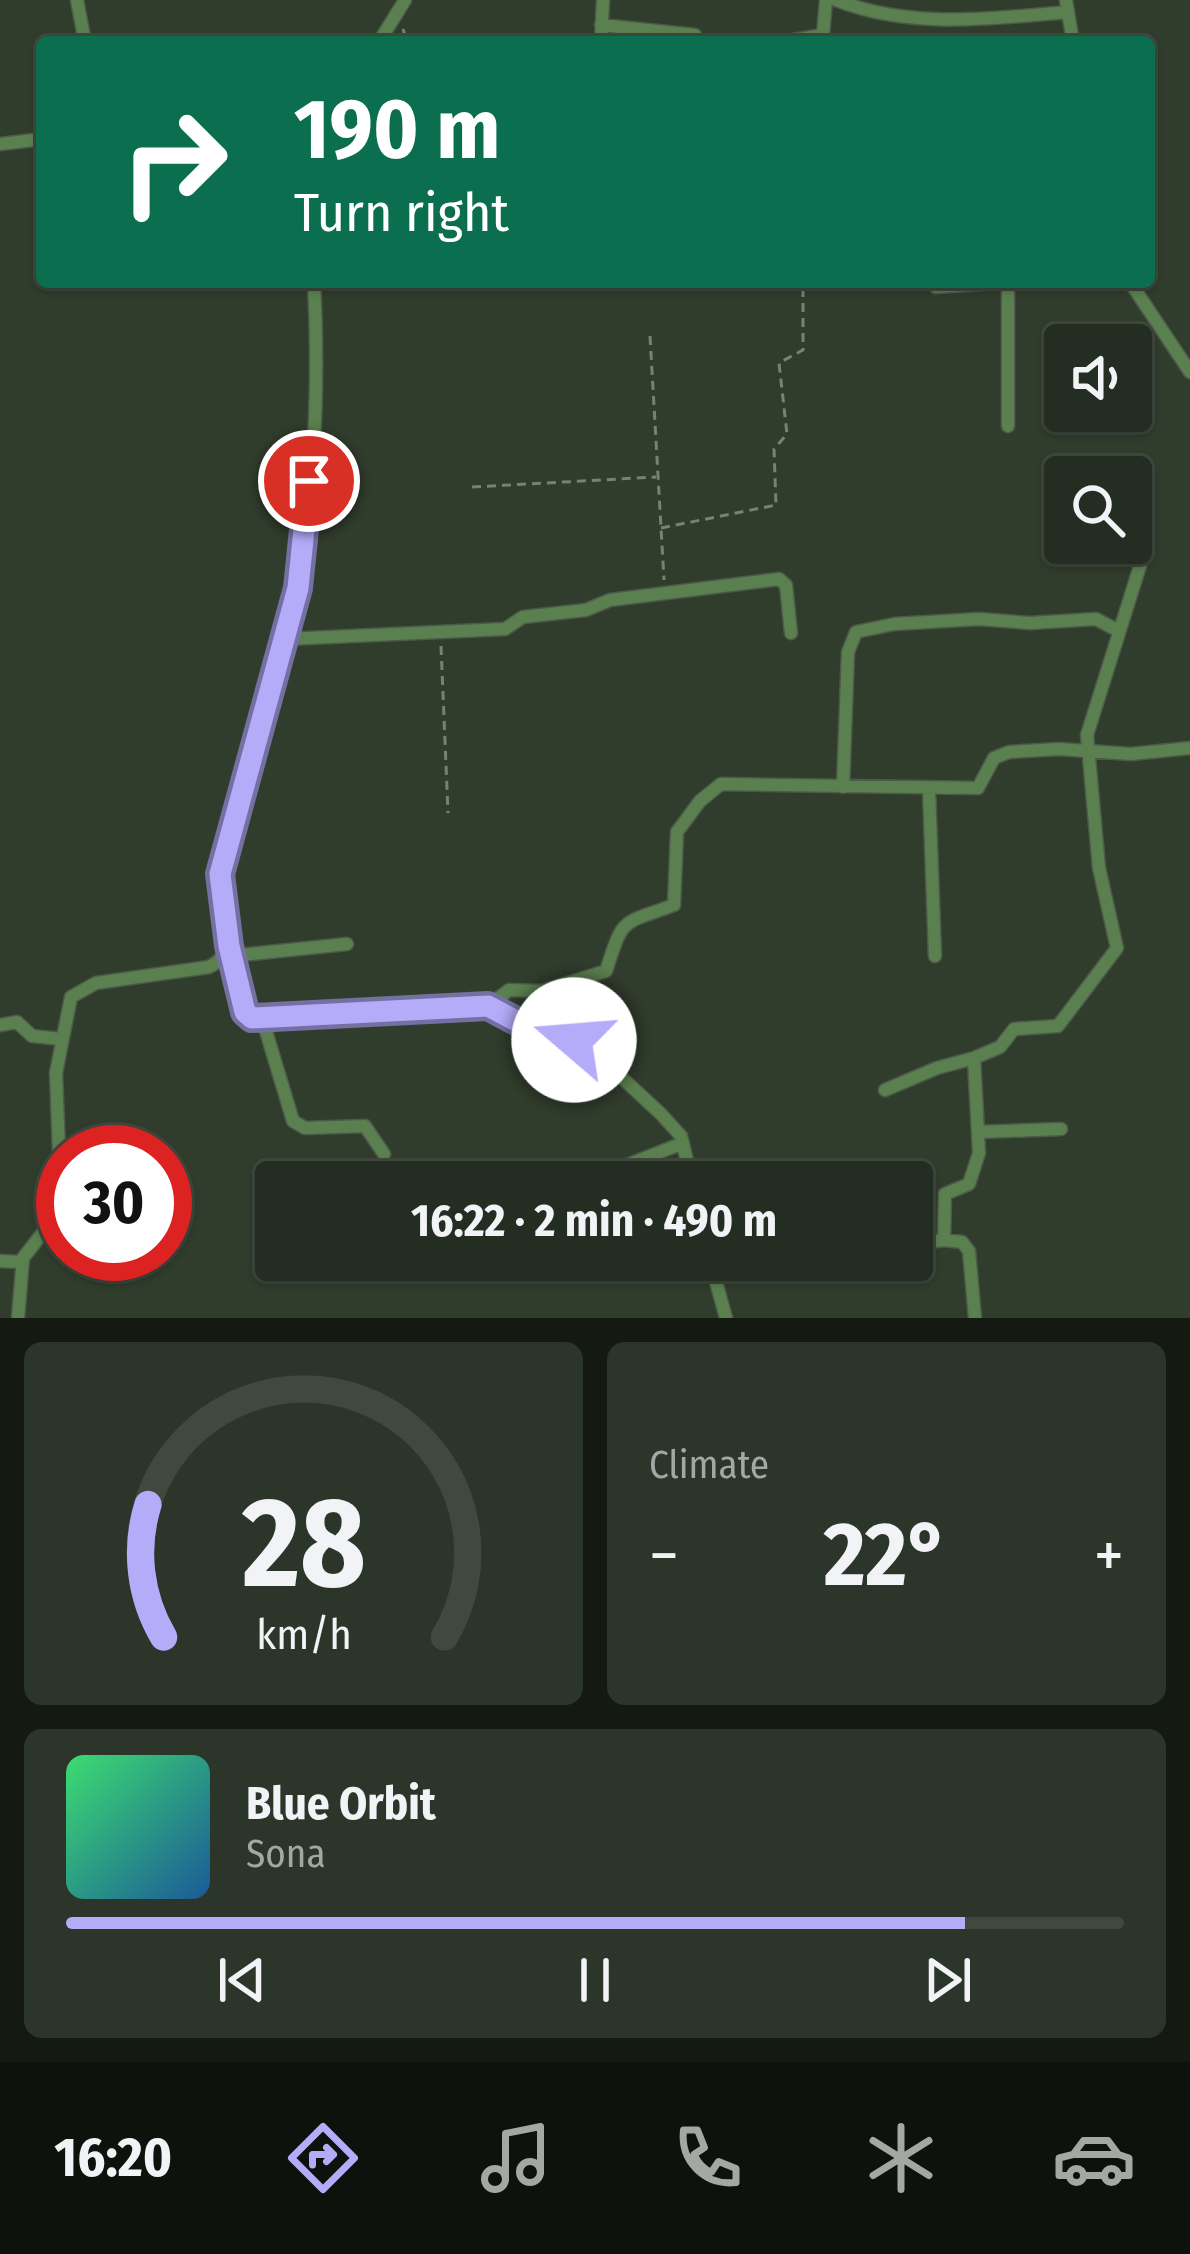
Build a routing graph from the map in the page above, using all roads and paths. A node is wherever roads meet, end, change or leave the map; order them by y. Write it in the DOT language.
graph roads {
  1 [pos="77,0"];
  2 [pos="405,0"];
  3 [pos="603,0"];
  4 [pos="826,0"];
  5 [pos="836,0"];
  6 [pos="1066,6"];
  7 [pos="601,25"];
  8 [pos="695,35"];
  9 [pos="84,36"];
  10 [pos="383,36"];
  11 [pos="601,36"];
  12 [pos="817,36"];
  13 [pos="1072,36"];
  14 [pos="36,140"];
  15 [pos="0,144"];
  16 [pos="314,288"];
  17 [pos="803,288"];
  18 [pos="1008,288"];
  19 [pos="1130,288"];
  20 [pos="650,336"];
  21 [pos="1190,372"];
  22 [pos="1008,426"];
  23 [pos="658,477"];
  24 [pos="472,487"];
  25 [pos="661,528"];
  26 [pos="1140,566"];
  27 [pos="665,593"];
  28 [pos="1117,630"];
  29 [pos="440,632"];
  30 [pos="791,633"];
  31 [pos="286,639"];
  32 [pos="1190,748"];
  33 [pos="1088,751"];
  34 [pos="843,787"];
  35 [pos="929,789"];
  36 [pos="448,813"];
  37 [pos="347,944"];
  38 [pos="230,951"];
  39 [pos="935,956"];
  40 [pos="488,1006"];
  41 [pos="262,1018"];
  42 [pos="0,1025"];
  43 [pos="62,1039"];
  44 [pos="974,1058"];
  45 [pos="885,1090"];
  46 [pos="1061,1129"];
  47 [pos="978,1132"];
  48 [pos="683,1142"];
  49 [pos="384,1154"];
  50 [pos="636,1161"];
  51 [pos="687,1161"];
  52 [pos="944,1240"];
  53 [pos="933,1241"];
  54 [pos="0,1262"];
  55 [pos="23,1262"];
  56 [pos="716,1281"];
  57 [pos="19,1318"];
  58 [pos="726,1318"];
  59 [pos="975,1318"];
  1 -- 9 [label="street"];
  2 -- 10 [label="street"];
  3 -- 7 [label="street"];
  4 -- 12 [label="street"];
  5 -- 6 [label="street"];
  6 -- 13 [label="street"];
  7 -- 8 [label="street"];
  7 -- 11 [label="street"];
  14 -- 15 [label="street"];
  16 -- 31 [label="street"];
  17 -- 25 [label="path"];
  18 -- 22 [label="street"];
  19 -- 21 [label="street"];
  20 -- 23 [label="path"];
  23 -- 24 [label="path"];
  23 -- 25 [label="path"];
  25 -- 27 [label="path"];
  26 -- 28 [label="street"];
  27 -- 29 [label="street"];
  27 -- 30 [label="street"];
  28 -- 33 [label="street"];
  28 -- 34 [label="street"];
  29 -- 31 [label="street"];
  29 -- 36 [label="path"];
  31 -- 38 [label="street"];
  32 -- 33 [label="street"];
  33 -- 35 [label="street"];
  33 -- 44 [label="street"];
  34 -- 35 [label="street"];
  34 -- 40 [label="street"];
  35 -- 39 [label="street"];
  37 -- 38 [label="street"];
  38 -- 41 [label="street"];
  38 -- 43 [label="street"];
  40 -- 41 [label="street"];
  40 -- 48 [label="street"];
  41 -- 49 [label="street"];
  42 -- 43 [label="street"];
  43 -- 55 [label="street"];
  44 -- 45 [label="street"];
  44 -- 47 [label="street"];
  46 -- 47 [label="street"];
  47 -- 52 [label="street"];
  48 -- 50 [label="street"];
  48 -- 51 [label="street"];
  52 -- 53 [label="street"];
  52 -- 59 [label="street"];
  54 -- 55 [label="street"];
  55 -- 57 [label="street"];
  56 -- 58 [label="street"];
}
